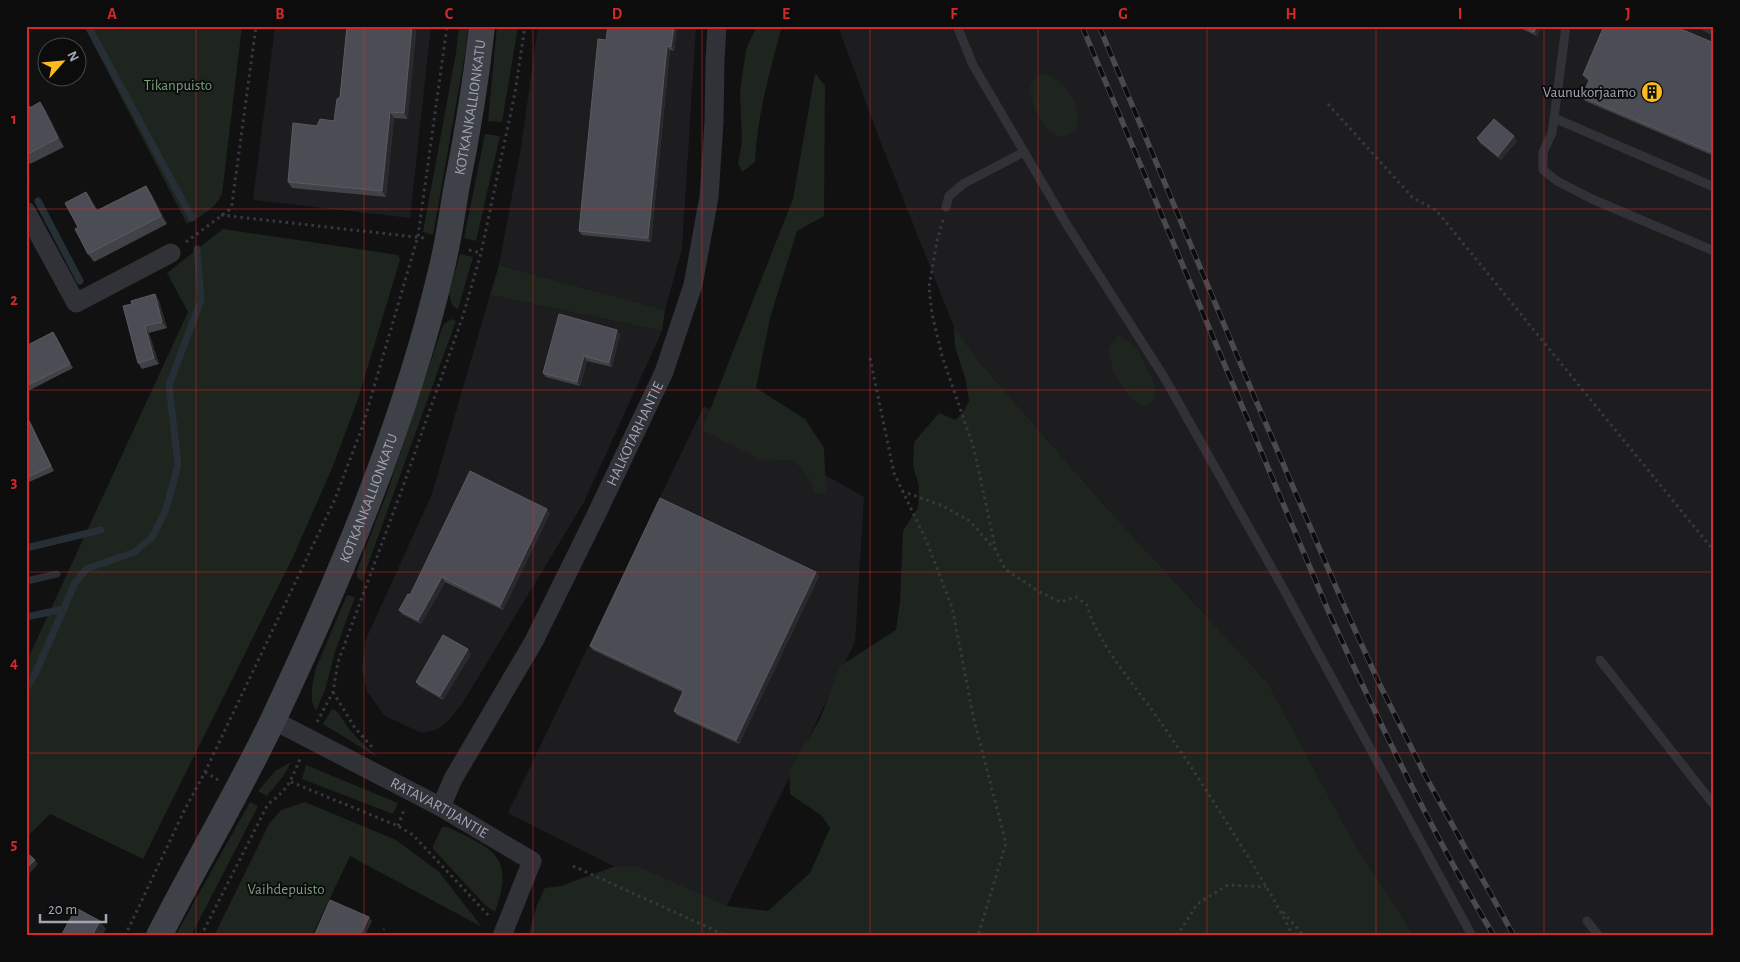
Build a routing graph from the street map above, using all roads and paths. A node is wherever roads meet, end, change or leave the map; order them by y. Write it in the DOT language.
graph roads {
  1 [pos="256,26"];
  2 [pos="447,26"];
  3 [pos="482,26"];
  4 [pos="717,26"];
  5 [pos="957,26"];
  6 [pos="1566,26"];
  7 [pos="1704,26"];
  8 [pos="1714,31"];
  9 [pos="1328,104"];
  10 [pos="1554,118"];
  11 [pos="1024,152"];
  12 [pos="1714,187"];
  13 [pos="946,207"];
  14 [pos="26,212"];
  15 [pos="221,215"];
  16 [pos="418,236"];
  17 [pos="1714,252"];
  18 [pos="171,253"];
  19 [pos="870,358"];
  20 [pos="902,490"];
  21 [pos="996,551"];
  22 [pos="1714,551"];
  23 [pos="1600,660"];
  24 [pos="333,692"];
  25 [pos="273,720"];
  26 [pos="377,750"];
  27 [pos="299,762"];
  28 [pos="205,772"];
  29 [pos="219,780"];
  30 [pos="291,782"];
  31 [pos="1714,805"];
  32 [pos="406,806"];
  33 [pos="441,807"];
  34 [pos="398,826"];
  35 [pos="573,866"];
  36 [pos="1267,887"];
  37 [pos="1279,908"];
  38 [pos="492,918"];
  39 [pos="1588,921"];
  40 [pos="384,929"];
  41 [pos="125,936"];
  42 [pos="159,936"];
  43 [pos="201,936"];
  44 [pos="381,936"];
  45 [pos="502,936"];
  46 [pos="727,936"];
  47 [pos="978,936"];
  48 [pos="1177,936"];
  49 [pos="1292,936"];
  50 [pos="1304,936"];
  51 [pos="1472,936"];
  52 [pos="1599,936"];
  1 -- 15 [label="path"];
  2 -- 16 [label="path"];
  3 -- 25 [label="street, KOTKANKALLIONKATU"];
  4 -- 33 [label="street, HALKOTARHANTIE"];
  5 -- 11 [label="lane"];
  6 -- 10 [label="lane"];
  7 -- 8 [label="lane"];
  9 -- 22 [label="path"];
  10 -- 12 [label="lane"];
  10 -- 17 [label="lane"];
  11 -- 13 [label="lane"];
  11 -- 51 [label="lane"];
  13 -- 21 [label="path"];
  14 -- 18 [label="street"];
  15 -- 16 [label="path"];
  15 -- 18 [label="path"];
  16 -- 28 [label="path"];
  19 -- 20 [label="path"];
  20 -- 21 [label="path"];
  20 -- 47 [label="path"];
  21 -- 36 [label="path"];
  23 -- 31 [label="lane"];
  24 -- 26 [label="path"];
  25 -- 33 [label="street, RATAVARTIJANTIE"];
  25 -- 42 [label="street, KOTKANKALLIONKATU"];
  27 -- 30 [label="path"];
  28 -- 29 [label="path"];
  28 -- 41 [label="path"];
  30 -- 34 [label="path"];
  30 -- 43 [label="path"];
  32 -- 34 [label="path"];
  33 -- 45 [label="street, RATAVARTIJANTIE"];
  34 -- 38 [label="path"];
  35 -- 46 [label="path"];
  36 -- 37 [label="path"];
  36 -- 48 [label="path"];
  37 -- 49 [label="path"];
  37 -- 50 [label="path"];
  39 -- 52 [label="lane"];
  40 -- 44 [label="path"];
}
